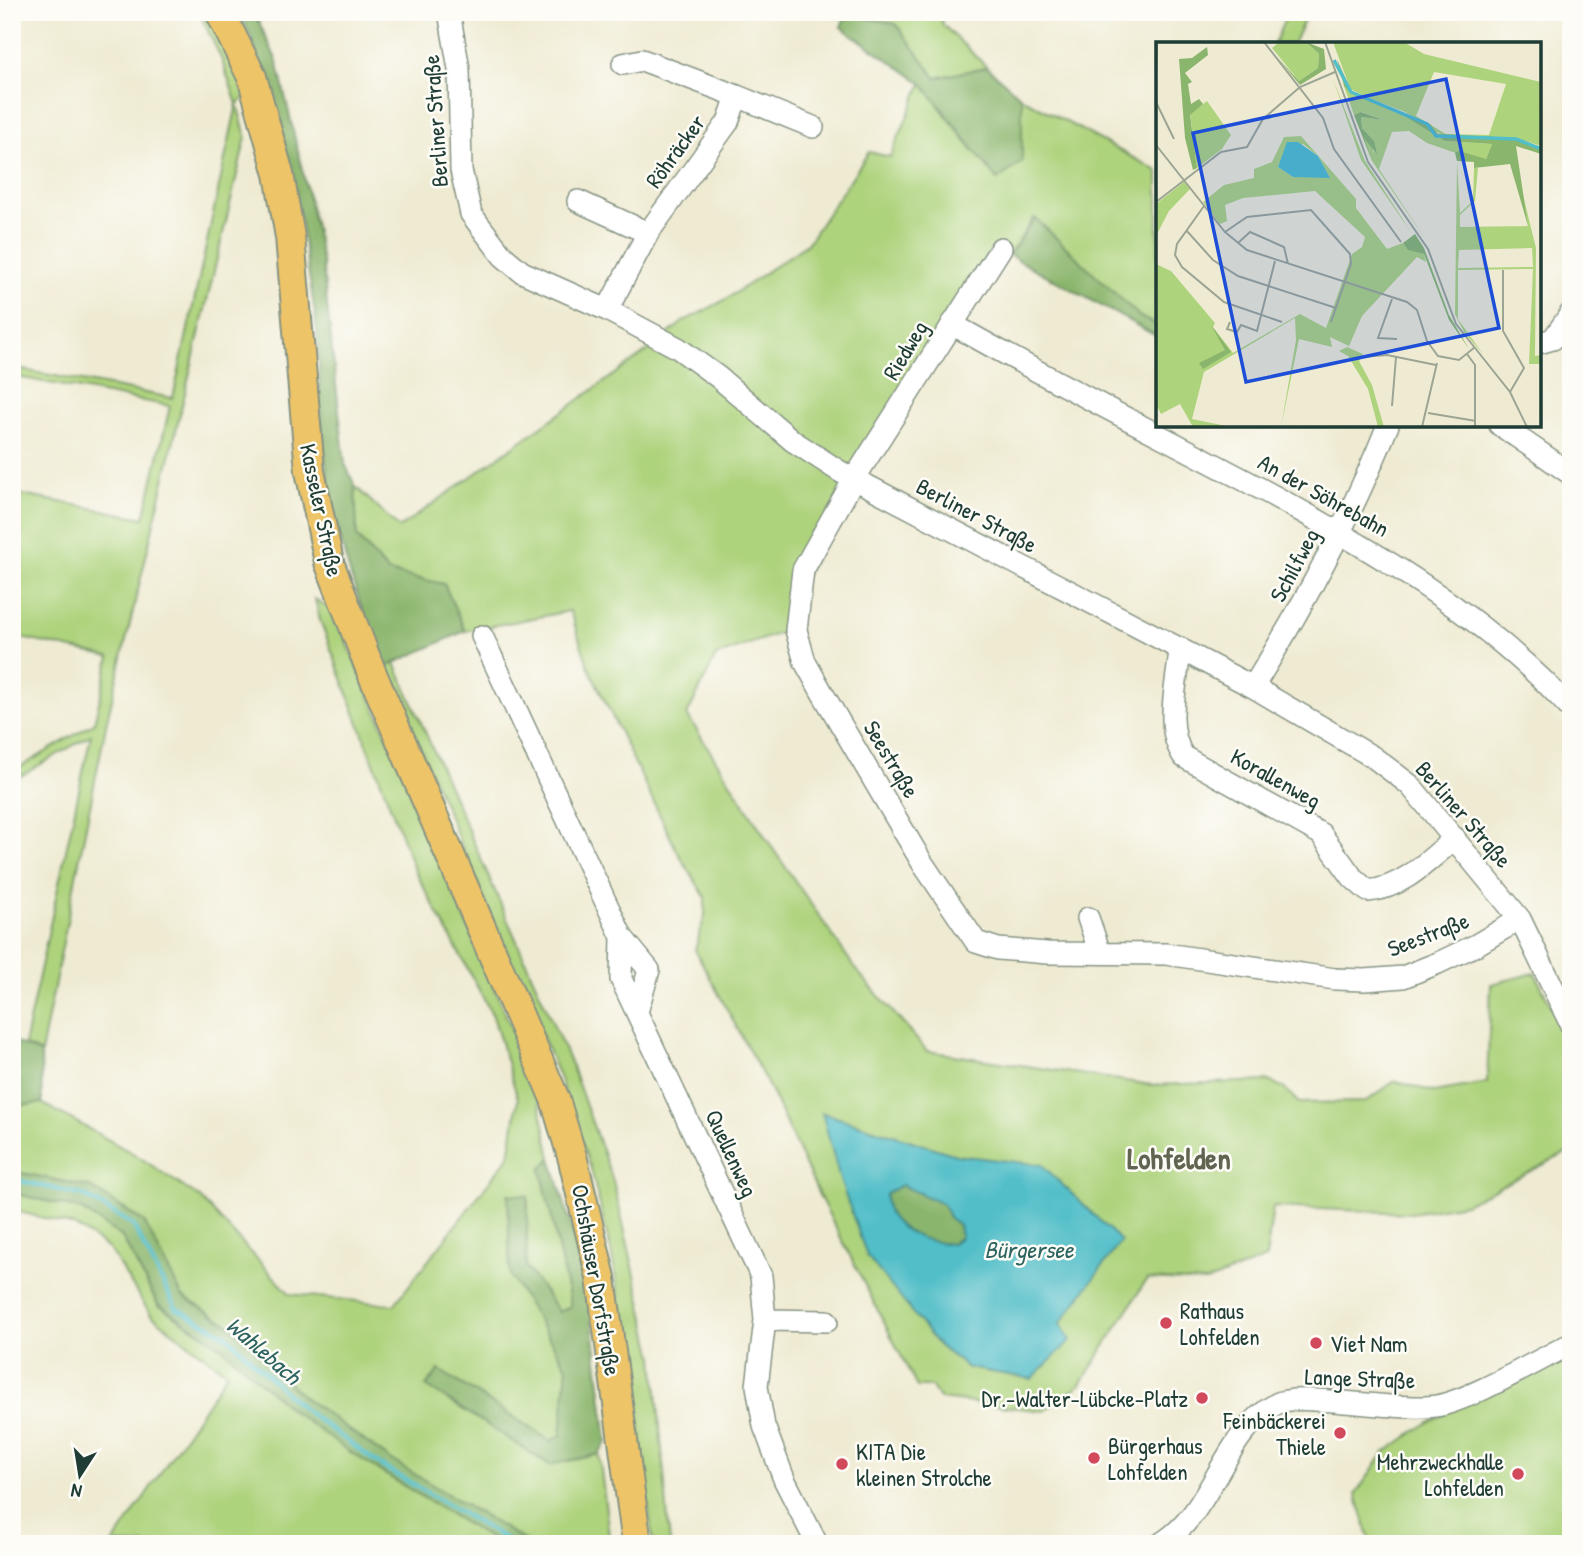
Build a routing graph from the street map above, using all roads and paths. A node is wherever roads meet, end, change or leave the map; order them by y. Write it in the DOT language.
graph roads {
  1 [pos="220,12"];
  2 [pos="450,12"];
  3 [pos="623,64"];
  4 [pos="737,96"];
  5 [pos="813,127"];
  6 [pos="578,201"];
  7 [pos="648,233"];
  8 [pos="1001,248"];
  9 [pos="607,310"];
  10 [pos="1571,313"];
  11 [pos="952,324"];
  12 [pos="1541,342"];
  13 [pos="1387,427"];
  14 [pos="1503,427"];
  15 [pos="1571,474"];
  16 [pos="854,479"];
  17 [pos="1342,532"];
  18 [pos="482,636"];
  19 [pos="1180,648"];
  20 [pos="1253,687"];
  21 [pos="1571,709"];
  22 [pos="1455,838"];
  23 [pos="1088,918"];
  24 [pos="1520,919"];
  25 [pos="1100,953"];
  26 [pos="1571,1025"];
  27 [pos="523,1026"];
  28 [pos="765,1320"];
  29 [pos="827,1321"];
  30 [pos="1571,1344"];
  31 [pos="636,1544"];
  32 [pos="817,1544"];
  33 [pos="1160,1544"];
  1 -- 27 [label="main road, Kasseler Straße"];
  2 -- 9 [label="street, Berliner Straße"];
  3 -- 4 [label="street, Röhräcker"];
  4 -- 5 [label="street, Röhräcker"];
  4 -- 7 [label="street, Röhräcker"];
  6 -- 7 [label="street"];
  7 -- 9 [label="street, Röhräcker"];
  8 -- 11 [label="street, Riedweg"];
  9 -- 16 [label="street, Berliner Straße"];
  10 -- 12 [label="street"];
  11 -- 16 [label="street, Riedweg"];
  11 -- 17 [label="street, An der Söhrebahn"];
  13 -- 17 [label="street, Schilfweg"];
  14 -- 15 [label="street"];
  16 -- 19 [label="street, Berliner Straße"];
  16 -- 25 [label="street, Seestraße"];
  17 -- 20 [label="street, Schilfweg"];
  17 -- 21 [label="street, An der Söhrebahn"];
  18 -- 28 [label="street, Quellenweg"];
  19 -- 20 [label="street, Berliner Straße"];
  19 -- 22 [label="street, Korallenweg"];
  20 -- 22 [label="street, Berliner Straße"];
  22 -- 24 [label="street, Berliner Straße"];
  23 -- 25 [label="street"];
  24 -- 25 [label="street, Seestraße"];
  24 -- 26 [label="street, Berliner Straße"];
  27 -- 31 [label="main road, Ochshäuser Dorfstraße"];
  28 -- 29 [label="street"];
  28 -- 32 [label="street, Quellenweg"];
  30 -- 33 [label="street, Lange Straße"];
}
